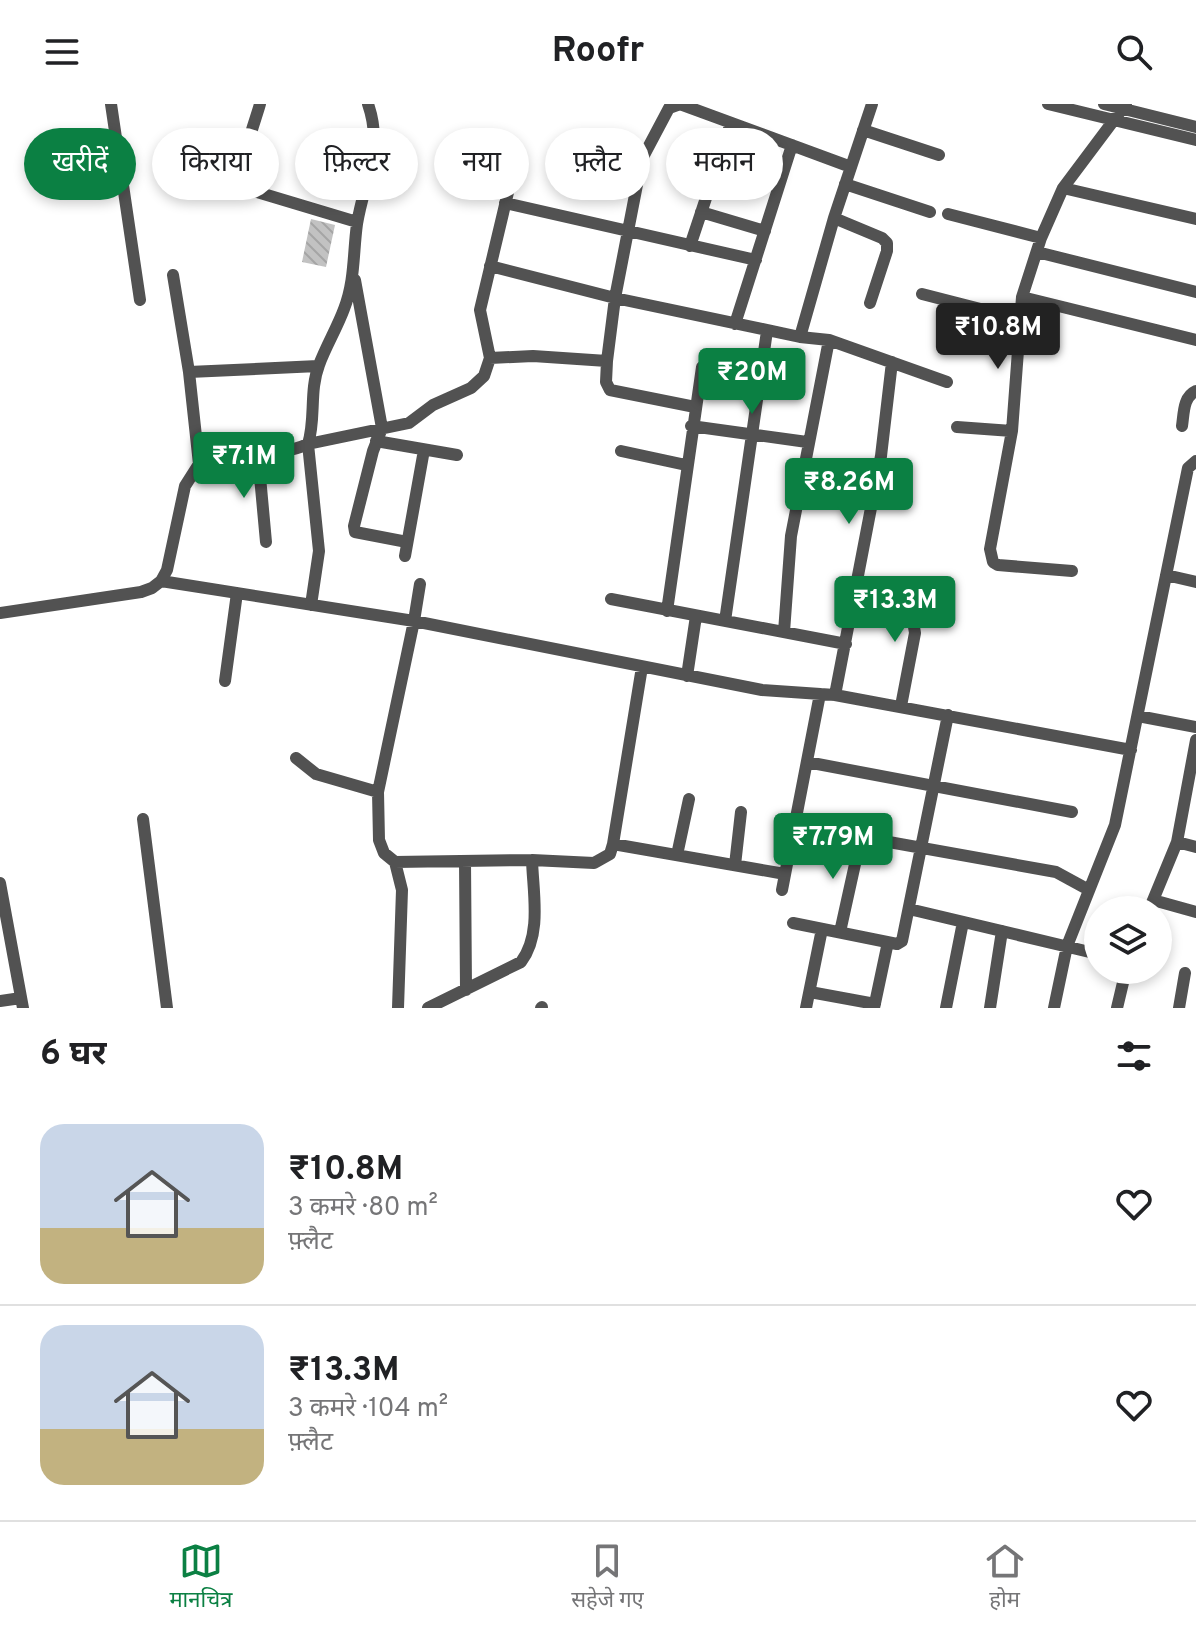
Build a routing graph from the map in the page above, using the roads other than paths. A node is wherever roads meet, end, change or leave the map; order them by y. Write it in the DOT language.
graph roads {
  1 [pos="111,104"];
  2 [pos="260,104"];
  3 [pos="368,104"];
  4 [pos="872,104"];
  5 [pos="1048,104"];
  6 [pos="1104,104"];
  7 [pos="1123,106"];
  8 [pos="1112,120"];
  9 [pos="731,123"];
  10 [pos="1196,127"];
  11 [pos="863,130"];
  12 [pos="1196,140"];
  13 [pos="792,145"];
  14 [pos="939,155"];
  15 [pos="851,167"];
  16 [pos="845,184"];
  17 [pos="1063,188"];
  18 [pos="506,200"];
  19 [pos="505,203"];
  20 [pos="701,212"];
  21 [pos="930,212"];
  22 [pos="948,214"];
  23 [pos="834,218"];
  24 [pos="1196,219"];
  25 [pos="357,222"];
  26 [pos="628,230"];
  27 [pos="765,231"];
  28 [pos="1041,238"];
  29 [pos="690,246"];
  30 [pos="1037,252"];
  31 [pos="756,260"];
  32 [pos="490,266"];
  33 [pos="353,273"];
  34 [pos="173,275"];
  35 [pos="1196,292"];
  36 [pos="922,294"];
  37 [pos="1022,297"];
  38 [pos="615,298"];
  39 [pos="140,300"];
  40 [pos="870,303"];
  41 [pos="1019,319"];
  42 [pos="735,324"];
  43 [pos="767,331"];
  44 [pos="800,337"];
  45 [pos="829,340"];
  46 [pos="1196,340"];
  47 [pos="490,358"];
  48 [pos="607,361"];
  49 [pos="892,362"];
  50 [pos="318,366"];
  51 [pos="702,367"];
  52 [pos="189,372"];
  53 [pos="947,382"];
  54 [pos="1196,391"];
  55 [pos="695,407"];
  56 [pos="691,426"];
  57 [pos="1182,426"];
  58 [pos="957,427"];
  59 [pos="382,428"];
  60 [pos="1012,431"];
  61 [pos="752,434"];
  62 [pos="376,441"];
  63 [pos="807,442"];
  64 [pos="308,444"];
  65 [pos="424,450"];
  66 [pos="621,451"];
  67 [pos="258,455"];
  68 [pos="457,455"];
  69 [pos="1196,461"];
  70 [pos="199,464"];
  71 [pos="686,465"];
  72 [pos="266,542"];
  73 [pos="407,542"];
  74 [pos="405,556"];
  75 [pos="1072,571"];
  76 [pos="1166,575"];
  77 [pos="161,581"];
  78 [pos="1196,582"];
  79 [pos="420,584"];
  80 [pos="237,593"];
  81 [pos="611,599"];
  82 [pos="311,605"];
  83 [pos="853,606"];
  84 [pos="667,611"];
  85 [pos="0,613"];
  86 [pos="696,616"];
  87 [pos="414,621"];
  88 [pos="725,621"];
  89 [pos="784,632"];
  90 [pos="846,644"];
  91 [pos="642,667"];
  92 [pos="687,676"];
  93 [pos="225,681"];
  94 [pos="820,694"];
  95 [pos="835,695"];
  96 [pos="901,706"];
  97 [pos="948,715"];
  98 [pos="1138,716"];
  99 [pos="1196,727"];
  100 [pos="1196,740"];
  101 [pos="1131,750"];
  102 [pos="296,758"];
  103 [pos="807,762"];
  104 [pos="1192,784"];
  105 [pos="935,786"];
  106 [pos="378,792"];
  107 [pos="689,799"];
  108 [pos="741,812"];
  109 [pos="1072,812"];
  110 [pos="143,819"];
  111 [pos="794,825"];
  112 [pos="861,837"];
  113 [pos="1177,842"];
  114 [pos="613,844"];
  115 [pos="1196,847"];
  116 [pos="922,848"];
  117 [pos="677,855"];
  118 [pos="532,860"];
  119 [pos="465,861"];
  120 [pos="395,862"];
  121 [pos="735,865"];
  122 [pos="785,874"];
  123 [pos="0,883"];
  124 [pos="782,890"];
  125 [pos="1089,890"];
  126 [pos="1155,896"];
  127 [pos="1172,908"];
  128 [pos="909,909"];
  129 [pos="1196,912"];
  130 [pos="963,922"];
  131 [pos="793,923"];
  132 [pos="822,929"];
  133 [pos="1002,931"];
  134 [pos="840,932"];
  135 [pos="888,942"];
  136 [pos="1067,946"];
  137 [pos="1084,950"];
  138 [pos="1185,973"];
  139 [pos="1123,984"];
  140 [pos="466,990"];
  141 [pos="810,992"];
  142 [pos="0,1001"];
  143 [pos="22,1003"];
  144 [pos="874,1006"];
  145 [pos="167,1008"];
  146 [pos="398,1008"];
  147 [pos="428,1008"];
  148 [pos="806,1008"];
  149 [pos="946,1008"];
  150 [pos="990,1008"];
  151 [pos="1054,1008"];
  152 [pos="1117,1008"];
  153 [pos="1179,1008"];
  1 -- 39 [label="street"];
  2 -- 25 [label="street"];
  3 -- 25 [label="street"];
  4 -- 11 [label="street"];
  5 -- 8 [label="street"];
  6 -- 7 [label="street"];
  7 -- 8 [label="street"];
  7 -- 10 [label="street"];
  8 -- 12 [label="street"];
  8 -- 17 [label="street"];
  9 -- 13 [label="street"];
  9 -- 20 [label="street"];
  9 -- 26 [label="street"];
  11 -- 14 [label="street"];
  11 -- 15 [label="street"];
  13 -- 15 [label="street"];
  13 -- 27 [label="street"];
  15 -- 16 [label="street"];
  16 -- 21 [label="street"];
  16 -- 23 [label="street"];
  17 -- 24 [label="street"];
  17 -- 28 [label="street"];
  18 -- 19 [label="street"];
  19 -- 26 [label="street"];
  19 -- 32 [label="street"];
  20 -- 27 [label="street"];
  20 -- 29 [label="street"];
  22 -- 28 [label="street"];
  23 -- 40 [label="street"];
  23 -- 44 [label="street"];
  25 -- 33 [label="street"];
  26 -- 29 [label="street"];
  26 -- 38 [label="street"];
  27 -- 31 [label="street"];
  28 -- 30 [label="street"];
  29 -- 31 [label="street"];
  30 -- 35 [label="street"];
  30 -- 37 [label="street"];
  31 -- 42 [label="street"];
  32 -- 38 [label="street"];
  32 -- 47 [label="street"];
  33 -- 50 [label="street"];
  33 -- 59 [label="street"];
  34 -- 52 [label="street"];
  36 -- 41 [label="street"];
  37 -- 41 [label="street"];
  37 -- 46 [label="street"];
  38 -- 42 [label="street"];
  38 -- 48 [label="street"];
  41 -- 60 [label="street"];
  42 -- 43 [label="street"];
  43 -- 44 [label="street"];
  43 -- 61 [label="street"];
  44 -- 45 [label="street"];
  45 -- 49 [label="street"];
  45 -- 63 [label="street"];
  47 -- 48 [label="street"];
  47 -- 59 [label="street"];
  48 -- 55 [label="street"];
  49 -- 53 [label="street"];
  49 -- 83 [label="street"];
  50 -- 52 [label="street"];
  50 -- 64 [label="street"];
  51 -- 55 [label="street"];
  52 -- 70 [label="street"];
  54 -- 57 [label="street"];
  55 -- 56 [label="street"];
  56 -- 61 [label="street"];
  56 -- 71 [label="street"];
  58 -- 60 [label="street"];
  59 -- 62 [label="street"];
  59 -- 64 [label="street"];
  60 -- 75 [label="street"];
  61 -- 63 [label="street"];
  61 -- 88 [label="street"];
  62 -- 65 [label="street"];
  62 -- 73 [label="street"];
  63 -- 89 [label="street"];
  64 -- 67 [label="street"];
  64 -- 82 [label="street"];
  65 -- 68 [label="street"];
  65 -- 73 [label="street"];
  66 -- 71 [label="street"];
  67 -- 70 [label="street"];
  67 -- 72 [label="street"];
  69 -- 76 [label="street"];
  70 -- 77 [label="street"];
  71 -- 84 [label="street"];
  73 -- 74 [label="street"];
  76 -- 78 [label="street"];
  76 -- 98 [label="street"];
  77 -- 80 [label="street"];
  77 -- 85 [label="street"];
  79 -- 87 [label="street"];
  80 -- 82 [label="street"];
  80 -- 93 [label="street"];
  81 -- 84 [label="street"];
  82 -- 87 [label="street"];
  83 -- 90 [label="street"];
  83 -- 96 [label="street"];
  84 -- 86 [label="street"];
  86 -- 88 [label="street"];
  86 -- 92 [label="street"];
  87 -- 91 [label="street"];
  87 -- 106 [label="street"];
  88 -- 89 [label="street"];
  89 -- 90 [label="street"];
  90 -- 95 [label="street"];
  91 -- 92 [label="street"];
  91 -- 114 [label="street"];
  92 -- 94 [label="street"];
  94 -- 95 [label="street"];
  94 -- 103 [label="street"];
  95 -- 96 [label="street"];
  96 -- 97 [label="street"];
  97 -- 101 [label="street"];
  97 -- 105 [label="street"];
  98 -- 99 [label="street"];
  98 -- 101 [label="street"];
  100 -- 104 [label="street"];
  101 -- 125 [label="street"];
  102 -- 106 [label="street"];
  103 -- 105 [label="street"];
  103 -- 111 [label="street"];
  104 -- 113 [label="street"];
  105 -- 109 [label="street"];
  105 -- 116 [label="street"];
  106 -- 120 [label="street"];
  107 -- 117 [label="street"];
  108 -- 121 [label="street"];
  110 -- 145 [label="street"];
  111 -- 112 [label="street"];
  111 -- 122 [label="street"];
  112 -- 116 [label="street"];
  112 -- 134 [label="street"];
  113 -- 115 [label="street"];
  113 -- 126 [label="street"];
  114 -- 117 [label="street"];
  114 -- 118 [label="street"];
  116 -- 125 [label="street"];
  116 -- 128 [label="street"];
  117 -- 121 [label="street"];
  118 -- 119 [label="street"];
  118 -- 140 [label="street"];
  119 -- 120 [label="street"];
  119 -- 140 [label="street"];
  120 -- 146 [label="street"];
  121 -- 122 [label="street"];
  122 -- 124 [label="street"];
  123 -- 143 [label="street"];
  125 -- 136 [label="street"];
  127 -- 129 [label="street"];
  128 -- 130 [label="street"];
  128 -- 135 [label="street"];
  130 -- 133 [label="street"];
  130 -- 149 [label="street"];
  131 -- 132 [label="street"];
  132 -- 134 [label="street"];
  132 -- 141 [label="street"];
  133 -- 136 [label="street"];
  133 -- 150 [label="street"];
  134 -- 135 [label="street"];
  135 -- 144 [label="street"];
  136 -- 137 [label="street"];
  136 -- 151 [label="street"];
  138 -- 153 [label="street"];
  139 -- 152 [label="street"];
  140 -- 147 [label="street"];
  141 -- 144 [label="street"];
  141 -- 148 [label="street"];
  142 -- 143 [label="street"];
}
